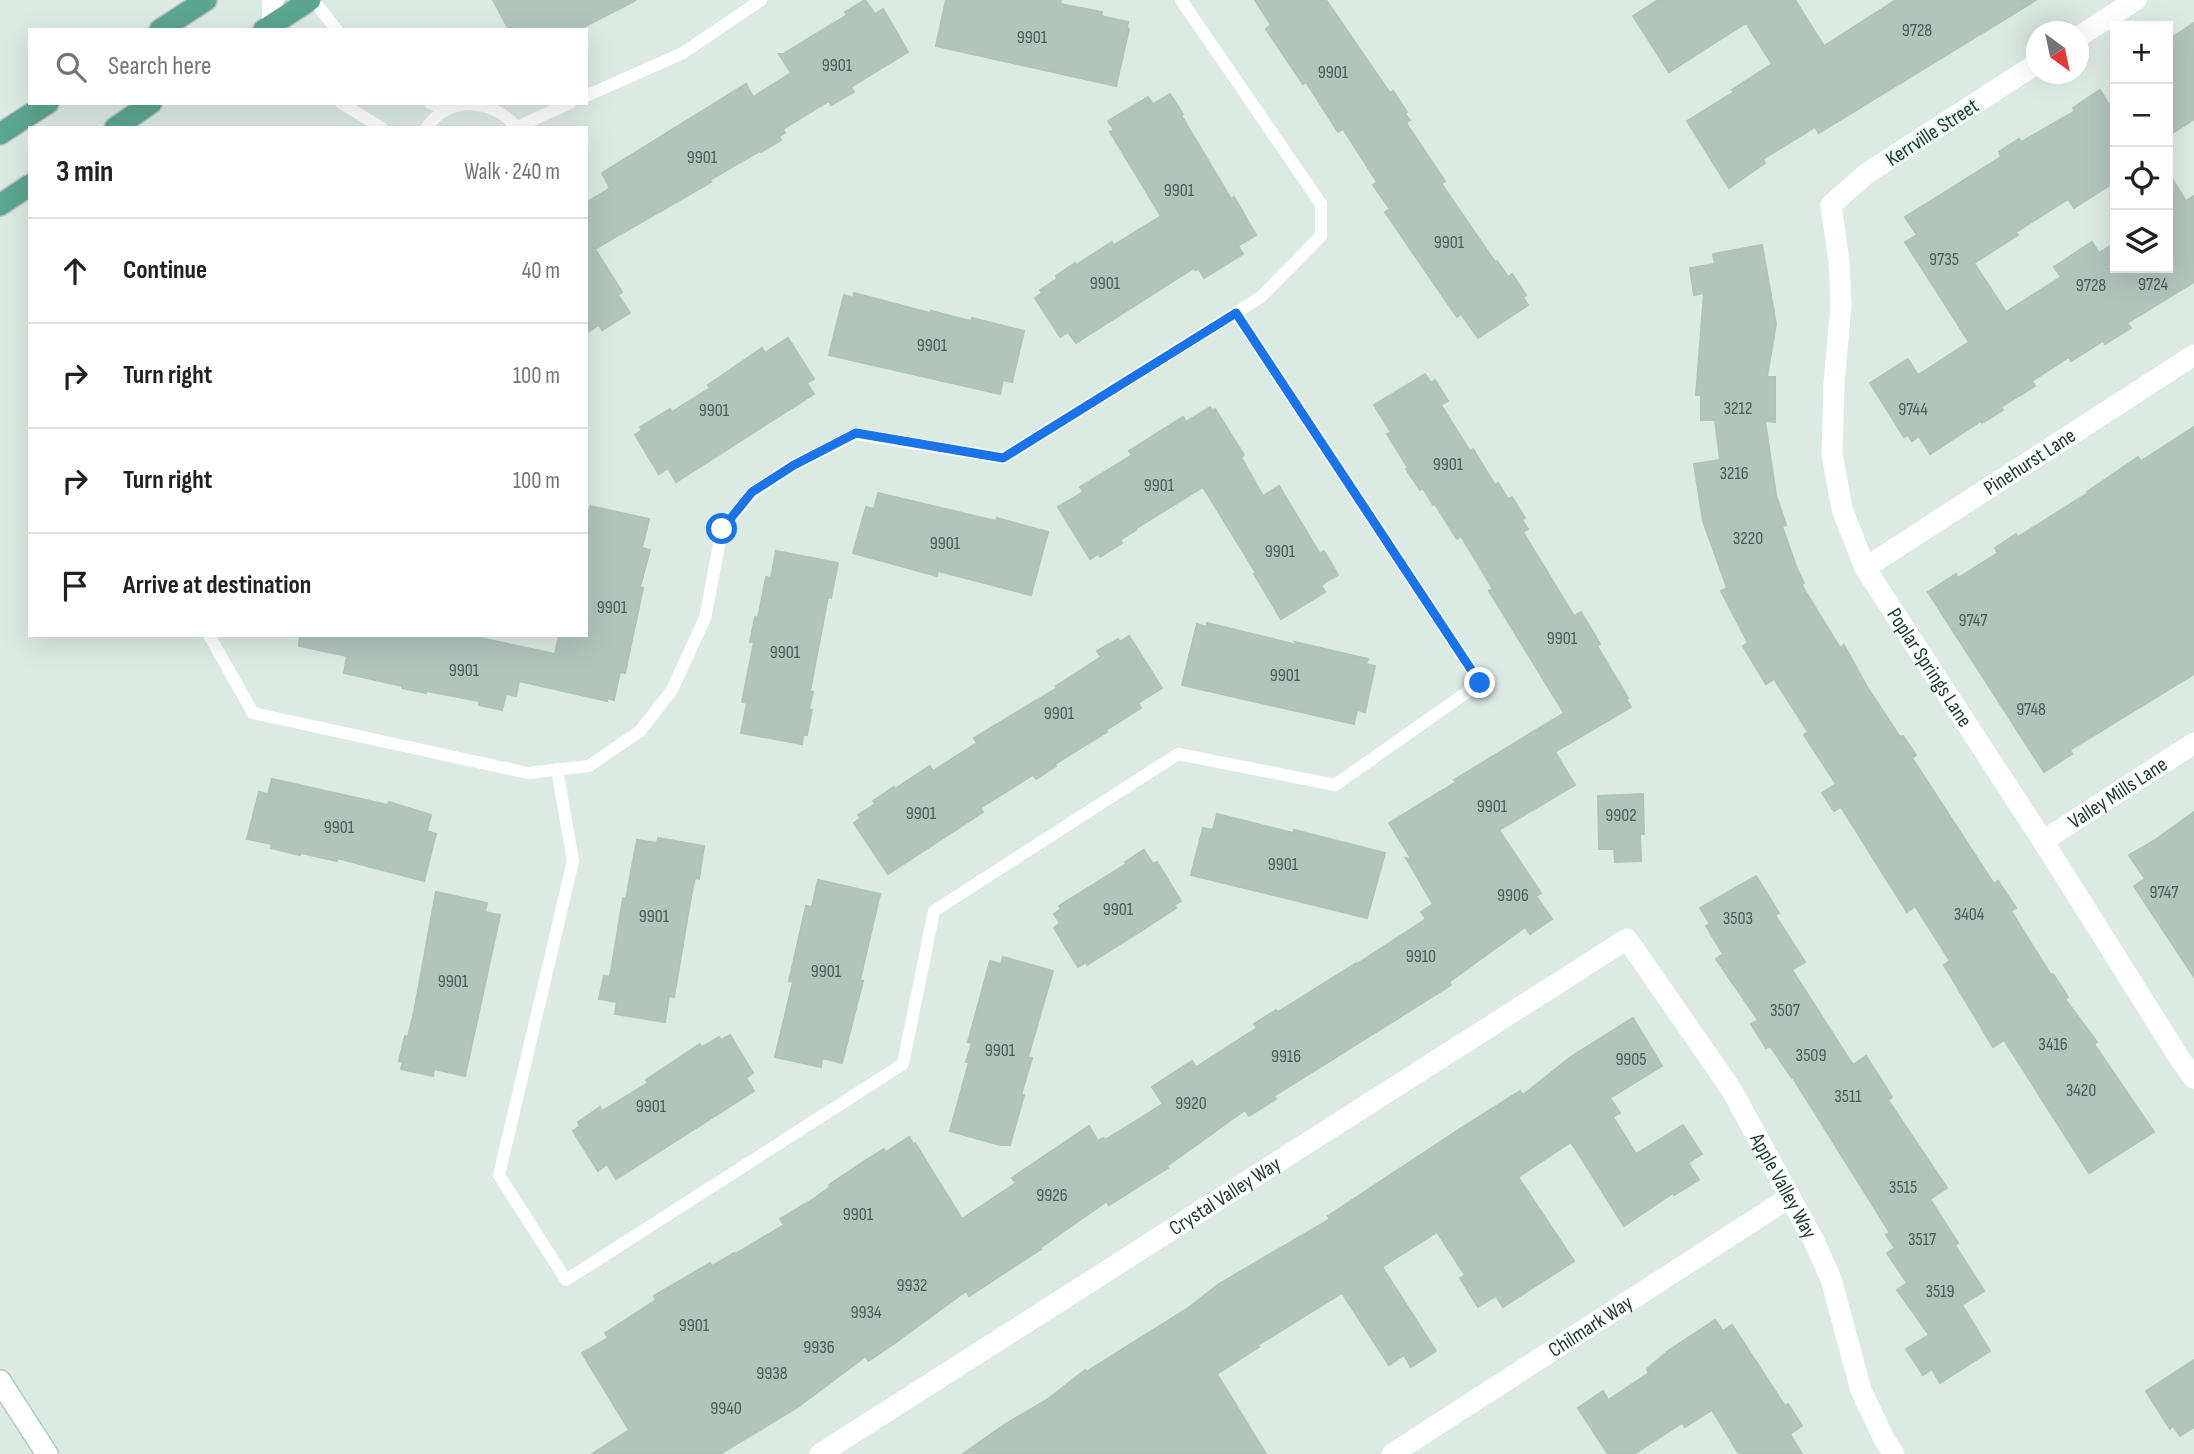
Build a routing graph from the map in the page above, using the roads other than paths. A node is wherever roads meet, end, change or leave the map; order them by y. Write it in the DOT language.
graph roads {
  1 [pos="206,0"];
  2 [pos="273,0"];
  3 [pos="311,0"];
  4 [pos="761,0"];
  5 [pos="1181,0"];
  6 [pos="2136,0"];
  7 [pos="163,28"];
  8 [pos="271,28"];
  9 [pos="335,28"];
  10 [pos="2089,30"];
  11 [pos="2026,70"];
  12 [pos="588,95"];
  13 [pos="45,105"];
  14 [pos="148,105"];
  15 [pos="344,105"];
  16 [pos="434,105"];
  17 [pos="460,105"];
  18 [pos="480,105"];
  19 [pos="566,105"];
  20 [pos="445,110"];
  21 [pos="118,126"];
  22 [pos="380,126"];
  23 [pos="428,126"];
  24 [pos="516,126"];
  25 [pos="519,126"];
  26 [pos="0,134"];
  27 [pos="28,186"];
  28 [pos="0,205"];
  29 [pos="1831,205"];
  30 [pos="1236,313"];
  31 [pos="2194,355"];
  32 [pos="1865,568"];
  33 [pos="210,637"];
  34 [pos="2194,743"];
  35 [pos="557,769"];
  36 [pos="2043,841"];
  37 [pos="1627,939"];
  38 [pos="2194,1078"];
  39 [pos="1790,1196"];
  40 [pos="0,1381"];
  41 [pos="47,1454"];
  42 [pos="820,1454"];
  43 [pos="1392,1454"];
  44 [pos="1894,1454"];
  1 -- 7 [label="main road"];
  2 -- 8 [label="street"];
  3 -- 8 [label="main road"];
  3 -- 9 [label="lane"];
  4 -- 12 [label="lane"];
  5 -- 30 [label="lane"];
  6 -- 10 [label="street"];
  11 -- 29 [label="street, Kerrville Street"];
  13 -- 26 [label="main road"];
  14 -- 21 [label="main road"];
  15 -- 22 [label="lane"];
  16 -- 20 [label="lane"];
  17 -- 20 [label="lane"];
  18 -- 24 [label="lane"];
  19 -- 25 [label="lane"];
  20 -- 23 [label="lane"];
  27 -- 28 [label="main road"];
  29 -- 32 [label="street, Poplar Springs Lane"];
  30 -- 35 [label="lane"];
  30 -- 35 [label="lane"];
  31 -- 32 [label="street, Pinehurst Lane"];
  32 -- 36 [label="street, Poplar Springs Lane"];
  33 -- 35 [label="lane"];
  34 -- 36 [label="street, Valley Mills Lane"];
  36 -- 38 [label="street, Poplar Springs Lane"];
  37 -- 39 [label="street, Apple Valley Way"];
  37 -- 42 [label="street, Crystal Valley Way"];
  39 -- 43 [label="street, Chilmark Way"];
  39 -- 44 [label="street, Apple Valley Way"];
  40 -- 41 [label="street"];
}
